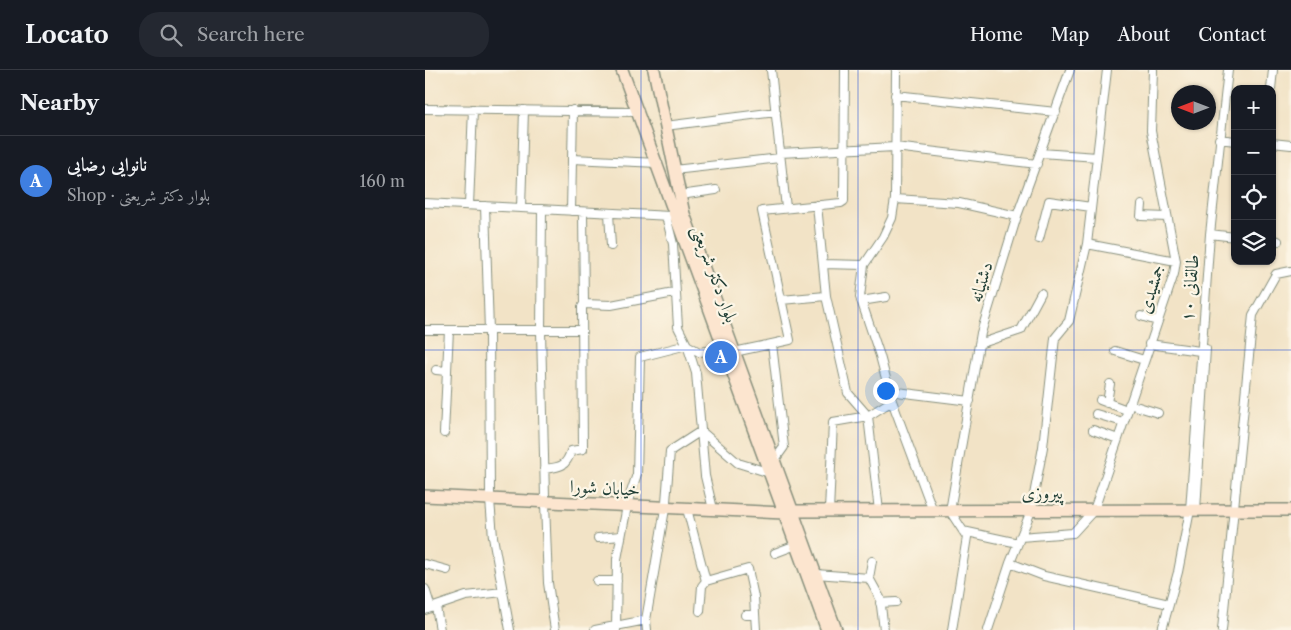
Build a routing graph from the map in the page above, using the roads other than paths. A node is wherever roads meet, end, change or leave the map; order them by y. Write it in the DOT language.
graph roads {
  1 [pos="622,70"];
  2 [pos="654,70"];
  3 [pos="771,70"];
  4 [pos="845,70"];
  5 [pos="895,70"];
  6 [pos="1070,70"];
  7 [pos="1107,70"];
  8 [pos="1153,70"];
  9 [pos="1228,70"];
  10 [pos="1273,70"];
  11 [pos="1271,85"];
  12 [pos="895,95"];
  13 [pos="425,109"];
  14 [pos="473,109"];
  15 [pos="524,110"];
  16 [pos="573,110"];
  17 [pos="639,112"];
  18 [pos="775,112"];
  19 [pos="1056,112"];
  20 [pos="665,126"];
  21 [pos="647,134"];
  22 [pos="1219,140"];
  23 [pos="1231,141"];
  24 [pos="1276,143"];
  25 [pos="1291,145"];
  26 [pos="895,146"];
  27 [pos="844,148"];
  28 [pos="1041,153"];
  29 [pos="780,155"];
  30 [pos="1097,157"];
  31 [pos="572,159"];
  32 [pos="658,163"];
  33 [pos="1037,164"];
  34 [pos="674,170"];
  35 [pos="716,190"];
  36 [pos="680,195"];
  37 [pos="895,199"];
  38 [pos="425,203"];
  39 [pos="469,205"];
  40 [pos="817,205"];
  41 [pos="1142,205"];
  42 [pos="485,206"];
  43 [pos="1091,207"];
  44 [pos="521,208"];
  45 [pos="786,208"];
  46 [pos="542,209"];
  47 [pos="571,211"];
  48 [pos="583,212"];
  49 [pos="609,213"];
  50 [pos="671,216"];
  51 [pos="1017,216"];
  52 [pos="1167,217"];
  53 [pos="1210,234"];
  54 [pos="1231,236"];
  55 [pos="1039,239"];
  56 [pos="679,242"];
  57 [pos="1087,244"];
  58 [pos="611,246"];
  59 [pos="1175,261"];
  60 [pos="823,264"];
  61 [pos="864,265"];
  62 [pos="1291,271"];
  63 [pos="674,293"];
  64 [pos="1041,294"];
  65 [pos="826,296"];
  66 [pos="886,297"];
  67 [pos="781,300"];
  68 [pos="861,301"];
  69 [pos="584,304"];
  70 [pos="1141,316"];
  71 [pos="1157,321"];
  72 [pos="489,327"];
  73 [pos="425,330"];
  74 [pos="449,330"];
  75 [pos="581,330"];
  76 [pos="541,331"];
  77 [pos="772,344"];
  78 [pos="979,344"];
  79 [pos="1149,344"];
  80 [pos="687,345"];
  81 [pos="1203,350"];
  82 [pos="729,351"];
  83 [pos="1115,351"];
  84 [pos="1144,360"];
  85 [pos="436,370"];
  86 [pos="447,371"];
  87 [pos="1110,384"];
  88 [pos="889,391"];
  89 [pos="892,401"];
  90 [pos="970,401"];
  91 [pos="1128,407"];
  92 [pos="1158,413"];
  93 [pos="1096,414"];
  94 [pos="868,416"];
  95 [pos="1123,422"];
  96 [pos="1093,430"];
  97 [pos="701,431"];
  98 [pos="444,432"];
  99 [pos="761,437"];
  100 [pos="1118,439"];
  101 [pos="774,461"];
  102 [pos="544,469"];
  103 [pos="770,473"];
  104 [pos="425,490"];
  105 [pos="425,496"];
  106 [pos="490,497"];
  107 [pos="545,500"];
  108 [pos="627,504"];
  109 [pos="712,505"];
  110 [pos="666,506"];
  111 [pos="687,509"];
  112 [pos="786,510"];
  113 [pos="1094,510"];
  114 [pos="1193,510"];
  115 [pos="1234,510"];
  116 [pos="1291,510"];
  117 [pos="829,511"];
  118 [pos="879,511"];
  119 [pos="933,511"];
  120 [pos="950,511"];
  121 [pos="1031,511"];
  122 [pos="963,531"];
  123 [pos="621,536"];
  124 [pos="598,538"];
  125 [pos="1019,540"];
  126 [pos="796,545"];
  127 [pos="775,554"];
  128 [pos="872,561"];
  129 [pos="1010,563"];
  130 [pos="425,564"];
  131 [pos="447,570"];
  132 [pos="816,574"];
  133 [pos="869,578"];
  134 [pos="597,581"];
  135 [pos="617,581"];
  136 [pos="706,581"];
  137 [pos="425,589"];
  138 [pos="503,592"];
  139 [pos="896,602"];
  140 [pos="881,603"];
  141 [pos="1169,604"];
  142 [pos="431,608"];
  143 [pos="700,611"];
  144 [pos="745,615"];
  145 [pos="755,615"];
  146 [pos="646,620"];
  147 [pos="616,627"];
  148 [pos="439,630"];
  149 [pos="510,630"];
  150 [pos="555,630"];
  151 [pos="595,630"];
  152 [pos="647,630"];
  153 [pos="756,630"];
  154 [pos="827,630"];
  155 [pos="836,630"];
  156 [pos="884,630"];
  157 [pos="952,630"];
  158 [pos="988,630"];
  159 [pos="1162,630"];
  160 [pos="1222,630"];
  1 -- 17 [label="street, بلوار دکتر شریعتی"];
  2 -- 20 [label="street, بلوار دکتر شریعتی"];
  3 -- 18 [label="street"];
  4 -- 27 [label="street"];
  5 -- 12 [label="street"];
  6 -- 19 [label="street, دشتیانه"];
  7 -- 30 [label="street"];
  8 -- 52 [label="street, جمشیدی"];
  9 -- 22 [label="street, طالقانی ۱۰"];
  10 -- 11 [label="street"];
  12 -- 19 [label="street"];
  12 -- 26 [label="street"];
  13 -- 14 [label="street"];
  14 -- 15 [label="street"];
  14 -- 39 [label="street"];
  15 -- 16 [label="street"];
  15 -- 44 [label="street"];
  16 -- 17 [label="street"];
  16 -- 31 [label="street"];
  17 -- 21 [label="street, بلوار دکتر شریعتی"];
  18 -- 20 [label="street"];
  18 -- 29 [label="street"];
  19 -- 28 [label="street, دشتیانه"];
  20 -- 21 [label="street"];
  20 -- 34 [label="street, بلوار دکتر شریعتی"];
  21 -- 32 [label="street, بلوار دکتر شریعتی"];
  22 -- 23 [label="street"];
  22 -- 53 [label="street, طالقانی ۱۰"];
  24 -- 25 [label="street"];
  26 -- 27 [label="street"];
  26 -- 33 [label="street"];
  26 -- 37 [label="street"];
  27 -- 29 [label="street"];
  27 -- 40 [label="street"];
  28 -- 30 [label="street"];
  28 -- 33 [label="street, دشتیانه"];
  29 -- 34 [label="street"];
  29 -- 45 [label="street"];
  30 -- 43 [label="street"];
  31 -- 32 [label="street"];
  31 -- 47 [label="street"];
  32 -- 50 [label="street, بلوار دکتر شریعتی"];
  33 -- 51 [label="street, دشتیانه"];
  34 -- 36 [label="street, بلوار دکتر شریعتی"];
  35 -- 36 [label="street"];
  36 -- 82 [label="street, بلوار دکتر شریعتی"];
  37 -- 51 [label="street"];
  37 -- 61 [label="street"];
  38 -- 39 [label="street"];
  39 -- 42 [label="street"];
  40 -- 45 [label="street"];
  40 -- 60 [label="street"];
  41 -- 52 [label="street"];
  42 -- 44 [label="street"];
  42 -- 72 [label="street"];
  43 -- 55 [label="street"];
  43 -- 57 [label="street"];
  44 -- 46 [label="street"];
  45 -- 67 [label="street"];
  46 -- 47 [label="street"];
  46 -- 76 [label="street"];
  47 -- 48 [label="street"];
  48 -- 49 [label="street"];
  48 -- 69 [label="street"];
  49 -- 50 [label="street"];
  49 -- 58 [label="street"];
  50 -- 56 [label="street, بلوار دکتر شریعتی"];
  51 -- 78 [label="street, دشتیانه"];
  52 -- 59 [label="street, جمشیدی"];
  53 -- 54 [label="street"];
  53 -- 81 [label="street, طالقانی ۱۰"];
  56 -- 63 [label="street"];
  56 -- 82 [label="street, بلوار دکتر شریعتی"];
  57 -- 59 [label="street"];
  57 -- 121 [label="street"];
  59 -- 71 [label="street, جمشیدی"];
  60 -- 61 [label="street"];
  60 -- 65 [label="street"];
  61 -- 68 [label="street"];
  62 -- 115 [label="street"];
  63 -- 69 [label="street"];
  63 -- 80 [label="street"];
  64 -- 78 [label="street"];
  65 -- 67 [label="street"];
  65 -- 94 [label="street"];
  66 -- 68 [label="street"];
  67 -- 77 [label="street"];
  68 -- 88 [label="street"];
  69 -- 75 [label="street"];
  70 -- 71 [label="street"];
  71 -- 79 [label="street, جمشیدی"];
  72 -- 74 [label="street"];
  72 -- 76 [label="street"];
  72 -- 106 [label="street"];
  73 -- 74 [label="street"];
  74 -- 86 [label="street"];
  75 -- 76 [label="street"];
  75 -- 102 [label="street"];
  76 -- 102 [label="street"];
  77 -- 82 [label="street"];
  77 -- 101 [label="street"];
  78 -- 90 [label="street, دشتیانه"];
  79 -- 81 [label="street"];
  79 -- 84 [label="street, جمشیدی"];
  80 -- 82 [label="street"];
  80 -- 97 [label="street"];
  80 -- 108 [label="street"];
  81 -- 114 [label="street, طالقانی ۱۰"];
  82 -- 99 [label="street, بلوار دکتر شریعتی"];
  83 -- 84 [label="street"];
  84 -- 91 [label="street, جمشیدی"];
  85 -- 86 [label="street"];
  86 -- 98 [label="street"];
  87 -- 91 [label="street"];
  88 -- 89 [label="street"];
  88 -- 90 [label="street"];
  89 -- 94 [label="street"];
  89 -- 119 [label="street"];
  90 -- 120 [label="street, دشتیانه"];
  91 -- 92 [label="street"];
  91 -- 95 [label="street, جمشیدی"];
  93 -- 95 [label="street"];
  94 -- 117 [label="street"];
  94 -- 118 [label="street"];
  95 -- 100 [label="street, جمشیدی"];
  96 -- 100 [label="street"];
  97 -- 103 [label="street"];
  97 -- 109 [label="street"];
  97 -- 110 [label="street"];
  99 -- 101 [label="street, بلوار دکتر شریعتی"];
  99 -- 103 [label="street, بلوار دکتر شریعتی"];
  100 -- 113 [label="street, جمشیدی"];
  101 -- 112 [label="street, بلوار دکتر شریعتی"];
  102 -- 107 [label="street"];
  103 -- 112 [label="street, بلوار دکتر شریعتی"];
  104 -- 106 [label="street, خیابان شورا"];
  105 -- 106 [label="street, خیابان شورا"];
  106 -- 107 [label="street, خیابان شورا"];
  106 -- 138 [label="street"];
  107 -- 108 [label="street, خیابان شورا"];
  107 -- 150 [label="street"];
  108 -- 110 [label="street, خیابان شورا"];
  108 -- 123 [label="street"];
  109 -- 110 [label="street, خیابان شورا"];
  109 -- 112 [label="street, خیابان شورا"];
  110 -- 111 [label="street, خیابان شورا"];
  110 -- 146 [label="street"];
  111 -- 112 [label="street, خیابان شورا"];
  111 -- 136 [label="street"];
  112 -- 117 [label="street, پیروزی"];
  112 -- 126 [label="street, بلوار دکتر شریعتی"];
  112 -- 132 [label="street, بلوار دکتر شریعتی"];
  113 -- 114 [label="street, پیروزی"];
  113 -- 121 [label="street, پیروزی"];
  113 -- 125 [label="street"];
  114 -- 115 [label="street, پیروزی"];
  114 -- 141 [label="street, طالقانی ۱۰"];
  115 -- 116 [label="street, پیروزی"];
  115 -- 160 [label="street"];
  117 -- 118 [label="street, پیروزی"];
  118 -- 119 [label="street, پیروزی"];
  119 -- 120 [label="street, پیروزی"];
  120 -- 121 [label="street, پیروزی"];
  120 -- 122 [label="street"];
  121 -- 125 [label="street"];
  122 -- 125 [label="street"];
  122 -- 157 [label="street"];
  123 -- 124 [label="street"];
  123 -- 135 [label="street"];
  125 -- 129 [label="street"];
  126 -- 127 [label="street"];
  126 -- 154 [label="street, بلوار دکتر شریعتی"];
  128 -- 133 [label="street"];
  129 -- 141 [label="street"];
  129 -- 158 [label="street"];
  130 -- 131 [label="street"];
  132 -- 133 [label="street"];
  132 -- 155 [label="street, بلوار دکتر شریعتی"];
  133 -- 140 [label="street"];
  134 -- 135 [label="street"];
  135 -- 147 [label="street"];
  136 -- 143 [label="street"];
  136 -- 145 [label="street"];
  137 -- 142 [label="street"];
  138 -- 142 [label="street"];
  138 -- 149 [label="street"];
  139 -- 140 [label="street"];
  140 -- 156 [label="street"];
  141 -- 159 [label="street, طالقانی ۱۰"];
  142 -- 148 [label="street"];
  144 -- 145 [label="street"];
  145 -- 153 [label="street"];
  146 -- 147 [label="street"];
  146 -- 152 [label="street"];
  147 -- 151 [label="street"];
}
